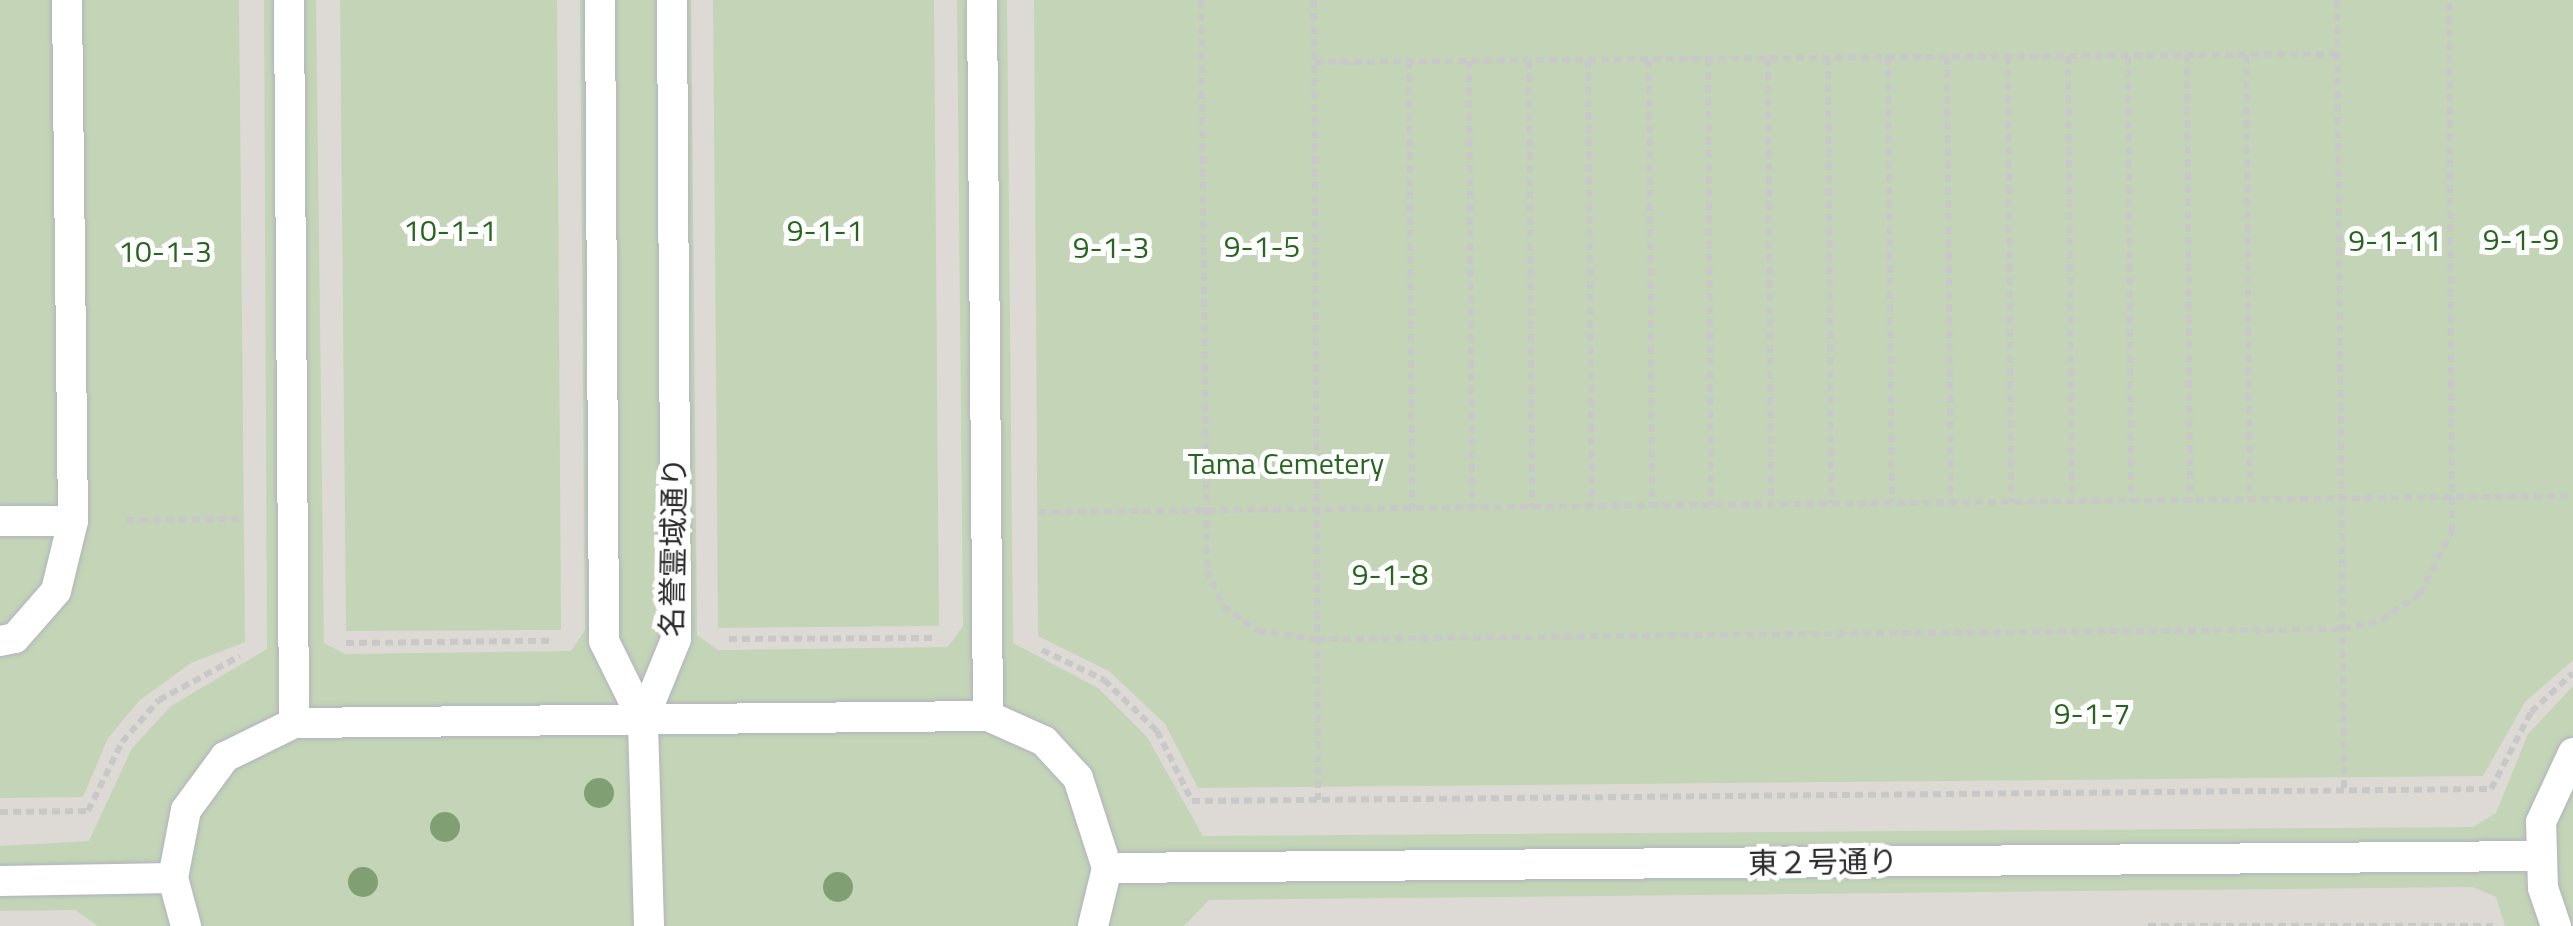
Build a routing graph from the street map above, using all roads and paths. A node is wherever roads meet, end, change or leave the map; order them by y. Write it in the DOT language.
graph roads {
  1 [pos="67,0"];
  2 [pos="289,0"];
  3 [pos="600,0"];
  4 [pos="672,0"];
  5 [pos="982,0"];
  6 [pos="1202,0"];
  7 [pos="1314,0"];
  8 [pos="2337,0"];
  9 [pos="2448,0"];
  10 [pos="2187,54"];
  11 [pos="2338,54"];
  12 [pos="2246,55"];
  13 [pos="2008,56"];
  14 [pos="2068,56"];
  15 [pos="2128,56"];
  16 [pos="1888,57"];
  17 [pos="1947,57"];
  18 [pos="1708,58"];
  19 [pos="1768,58"];
  20 [pos="1828,58"];
  21 [pos="1588,60"];
  22 [pos="1649,60"];
  23 [pos="1409,61"];
  24 [pos="1469,61"];
  25 [pos="1529,61"];
  26 [pos="1314,62"];
  27 [pos="2573,496"];
  28 [pos="2454,498"];
  29 [pos="2342,499"];
  30 [pos="2250,500"];
  31 [pos="2131,501"];
  32 [pos="2190,501"];
  33 [pos="2011,502"];
  34 [pos="2072,502"];
  35 [pos="1831,503"];
  36 [pos="1892,503"];
  37 [pos="1951,503"];
  38 [pos="1711,505"];
  39 [pos="1771,505"];
  40 [pos="1592,506"];
  41 [pos="1652,506"];
  42 [pos="1472,507"];
  43 [pos="1532,507"];
  44 [pos="1412,508"];
  45 [pos="1318,509"];
  46 [pos="1205,510"];
  47 [pos="1024,512"];
  48 [pos="256,519"];
  49 [pos="0,521"];
  50 [pos="73,521"];
  51 [pos="2343,629"];
  52 [pos="950,638"];
  53 [pos="706,639"];
  54 [pos="1317,640"];
  55 [pos="0,641"];
  56 [pos="574,641"];
  57 [pos="258,644"];
  58 [pos="333,644"];
  59 [pos="2573,673"];
  60 [pos="988,716"];
  61 [pos="643,720"];
  62 [pos="294,722"];
  63 [pos="1156,731"];
  64 [pos="2573,754"];
  65 [pos="2344,790"];
  66 [pos="1318,800"];
  67 [pos="88,811"];
  68 [pos="0,812"];
  69 [pos="81,830"];
  70 [pos="2538,856"];
  71 [pos="1107,868"];
  72 [pos="173,878"];
  73 [pos="0,881"];
  74 [pos="2348,925"];
  75 [pos="186,926"];
  76 [pos="648,926"];
  77 [pos="1093,926"];
  78 [pos="2148,926"];
  79 [pos="2493,926"];
  80 [pos="2556,926"];
  1 -- 50 [label="lane"];
  2 -- 62 [label="lane"];
  3 -- 61 [label="lane"];
  4 -- 61 [label="lane, 名誉霊域通り"];
  5 -- 60 [label="lane"];
  6 -- 46 [label="path"];
  7 -- 26 [label="path"];
  8 -- 11 [label="path"];
  9 -- 28 [label="path"];
  10 -- 12 [label="path"];
  10 -- 15 [label="path"];
  10 -- 32 [label="path"];
  11 -- 12 [label="path"];
  11 -- 29 [label="path"];
  12 -- 30 [label="path"];
  13 -- 14 [label="path"];
  13 -- 17 [label="path"];
  13 -- 33 [label="path"];
  14 -- 15 [label="path"];
  14 -- 34 [label="path"];
  15 -- 31 [label="path"];
  16 -- 17 [label="path"];
  16 -- 20 [label="path"];
  16 -- 36 [label="path"];
  17 -- 37 [label="path"];
  18 -- 19 [label="path"];
  18 -- 22 [label="path"];
  18 -- 38 [label="path"];
  19 -- 20 [label="path"];
  19 -- 39 [label="path"];
  20 -- 35 [label="path"];
  21 -- 22 [label="path"];
  21 -- 25 [label="path"];
  21 -- 40 [label="path"];
  22 -- 41 [label="path"];
  23 -- 24 [label="path"];
  23 -- 26 [label="path"];
  23 -- 44 [label="path"];
  24 -- 25 [label="path"];
  24 -- 42 [label="path"];
  25 -- 43 [label="path"];
  26 -- 45 [label="path"];
  27 -- 28 [label="path"];
  28 -- 29 [label="path"];
  28 -- 51 [label="path"];
  29 -- 30 [label="path"];
  29 -- 51 [label="path"];
  30 -- 32 [label="path"];
  31 -- 32 [label="path"];
  31 -- 34 [label="path"];
  33 -- 34 [label="path"];
  33 -- 37 [label="path"];
  35 -- 36 [label="path"];
  35 -- 39 [label="path"];
  36 -- 37 [label="path"];
  38 -- 39 [label="path"];
  38 -- 41 [label="path"];
  40 -- 41 [label="path"];
  40 -- 43 [label="path"];
  42 -- 43 [label="path"];
  42 -- 44 [label="path"];
  44 -- 45 [label="path"];
  45 -- 46 [label="path"];
  45 -- 54 [label="path"];
  46 -- 47 [label="path"];
  46 -- 54 [label="path"];
  48 -- 50 [label="path"];
  49 -- 50 [label="lane"];
  50 -- 55 [label="lane"];
  51 -- 54 [label="path"];
  51 -- 65 [label="path"];
  52 -- 53 [label="path"];
  54 -- 66 [label="path"];
  56 -- 58 [label="path"];
  57 -- 67 [label="path"];
  59 -- 65 [label="path"];
  60 -- 61 [label="lane"];
  60 -- 71 [label="lane"];
  61 -- 62 [label="lane"];
  61 -- 76 [label="lane"];
  62 -- 72 [label="lane"];
  63 -- 66 [label="path"];
  64 -- 70 [label="lane"];
  65 -- 66 [label="path"];
  67 -- 68 [label="path"];
  67 -- 69 [label="path"];
  70 -- 71 [label="lane, 東２号通り"];
  70 -- 80 [label="lane"];
  71 -- 77 [label="lane"];
  72 -- 73 [label="lane"];
  72 -- 75 [label="lane"];
  74 -- 78 [label="path"];
  74 -- 79 [label="path"];
}
